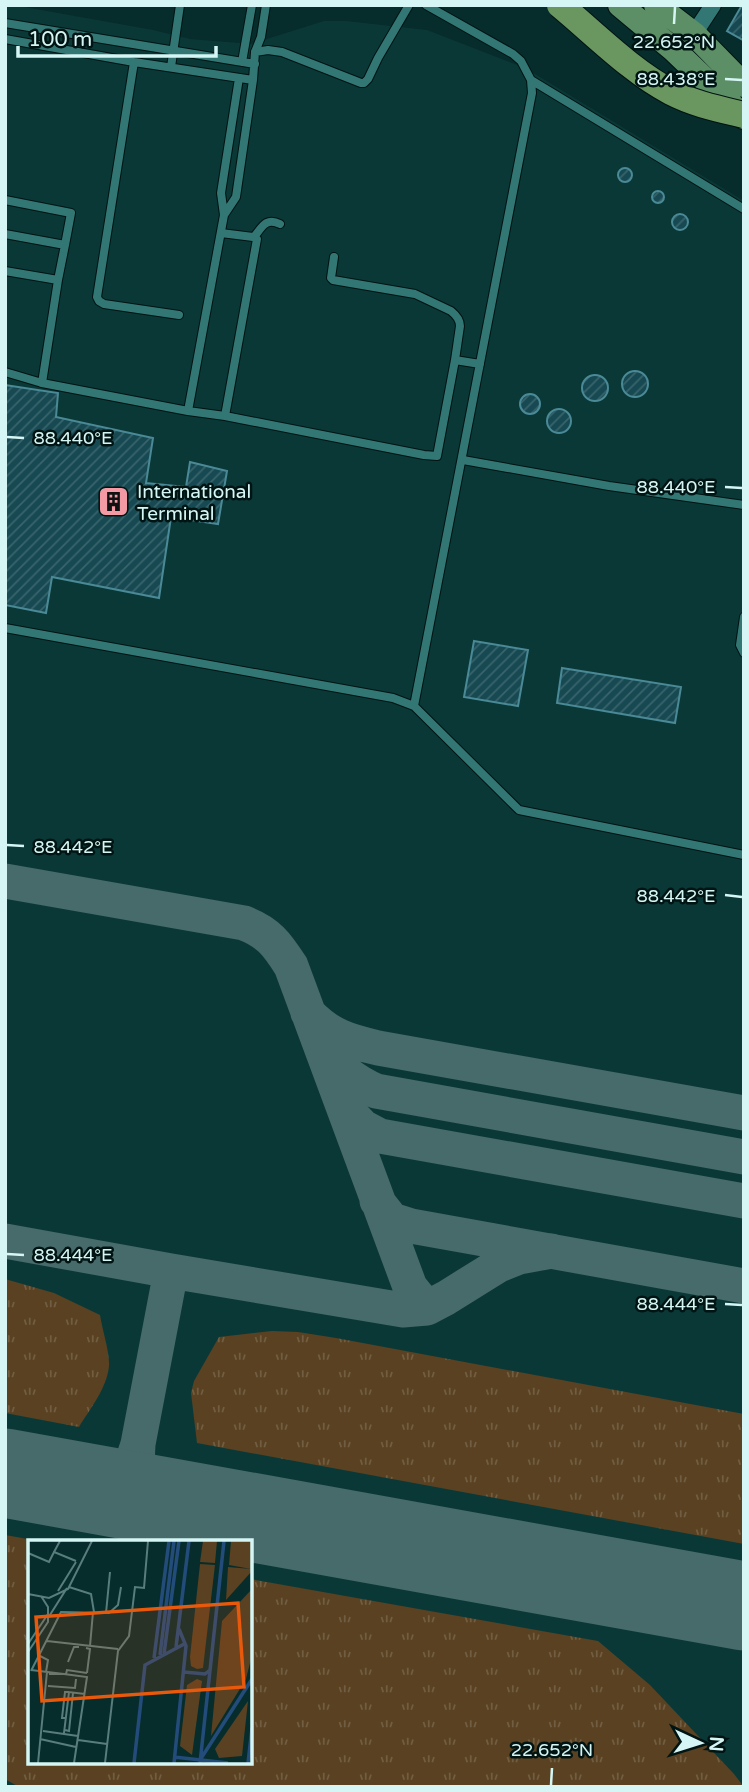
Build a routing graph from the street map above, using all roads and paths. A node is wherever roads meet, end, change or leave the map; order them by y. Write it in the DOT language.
graph roads {
  1 [pos="180,5"];
  2 [pos="252,5"];
  3 [pos="266,5"];
  4 [pos="409,5"];
  5 [pos="426,5"];
  6 [pos="560,5"];
  7 [pos="620,5"];
  8 [pos="656,5"];
  9 [pos="713,5"];
  10 [pos="5,23"];
  11 [pos="694,34"];
  12 [pos="5,38"];
  13 [pos="174,52"];
  14 [pos="255,52"];
  15 [pos="134,62"];
  16 [pos="242,62"];
  17 [pos="255,64"];
  18 [pos="171,67"];
  19 [pos="239,78"];
  20 [pos="253,80"];
  21 [pos="531,80"];
  22 [pos="744,85"];
  23 [pos="744,116"];
  24 [pos="5,201"];
  25 [pos="744,209"];
  26 [pos="225,215"];
  27 [pos="280,224"];
  28 [pos="222,233"];
  29 [pos="5,234"];
  30 [pos="254,237"];
  31 [pos="65,245"];
  32 [pos="334,257"];
  33 [pos="5,271"];
  34 [pos="58,280"];
  35 [pos="179,315"];
  36 [pos="455,360"];
  37 [pos="480,363"];
  38 [pos="5,372"];
  39 [pos="42,383"];
  40 [pos="188,411"];
  41 [pos="225,416"];
  42 [pos="463,460"];
  43 [pos="744,505"];
  44 [pos="744,617"];
  45 [pos="5,628"];
  46 [pos="744,653"];
  47 [pos="414,706"];
  48 [pos="744,855"];
  1 -- 13 [label="lane"];
  2 -- 16 [label="lane"];
  3 -- 14 [label="lane"];
  4 -- 14 [label="lane"];
  5 -- 21 [label="lane"];
  6 -- 23 [label="highway, bridge"];
  7 -- 23 [label="main road"];
  8 -- 11 [label="main road"];
  9 -- 11 [label="street"];
  10 -- 13 [label="lane"];
  11 -- 22 [label="main road"];
  12 -- 15 [label="lane"];
  13 -- 16 [label="lane"];
  13 -- 18 [label="lane"];
  14 -- 17 [label="lane"];
  15 -- 18 [label="lane"];
  15 -- 35 [label="lane"];
  16 -- 17 [label="lane"];
  17 -- 20 [label="lane"];
  18 -- 19 [label="lane"];
  19 -- 20 [label="lane"];
  19 -- 26 [label="lane"];
  20 -- 26 [label="lane"];
  21 -- 25 [label="lane"];
  21 -- 37 [label="lane"];
  24 -- 31 [label="lane"];
  26 -- 28 [label="lane"];
  27 -- 30 [label="lane"];
  28 -- 30 [label="lane"];
  28 -- 40 [label="lane"];
  29 -- 31 [label="lane"];
  30 -- 41 [label="lane"];
  31 -- 34 [label="lane"];
  32 -- 36 [label="lane"];
  33 -- 34 [label="lane"];
  34 -- 39 [label="lane"];
  36 -- 37 [label="lane"];
  36 -- 41 [label="lane"];
  37 -- 42 [label="lane"];
  38 -- 39 [label="lane"];
  39 -- 40 [label="lane"];
  40 -- 41 [label="lane"];
  42 -- 43 [label="lane"];
  42 -- 47 [label="lane"];
  44 -- 46 [label="lane"];
  45 -- 47 [label="lane"];
  47 -- 48 [label="lane"];
}
